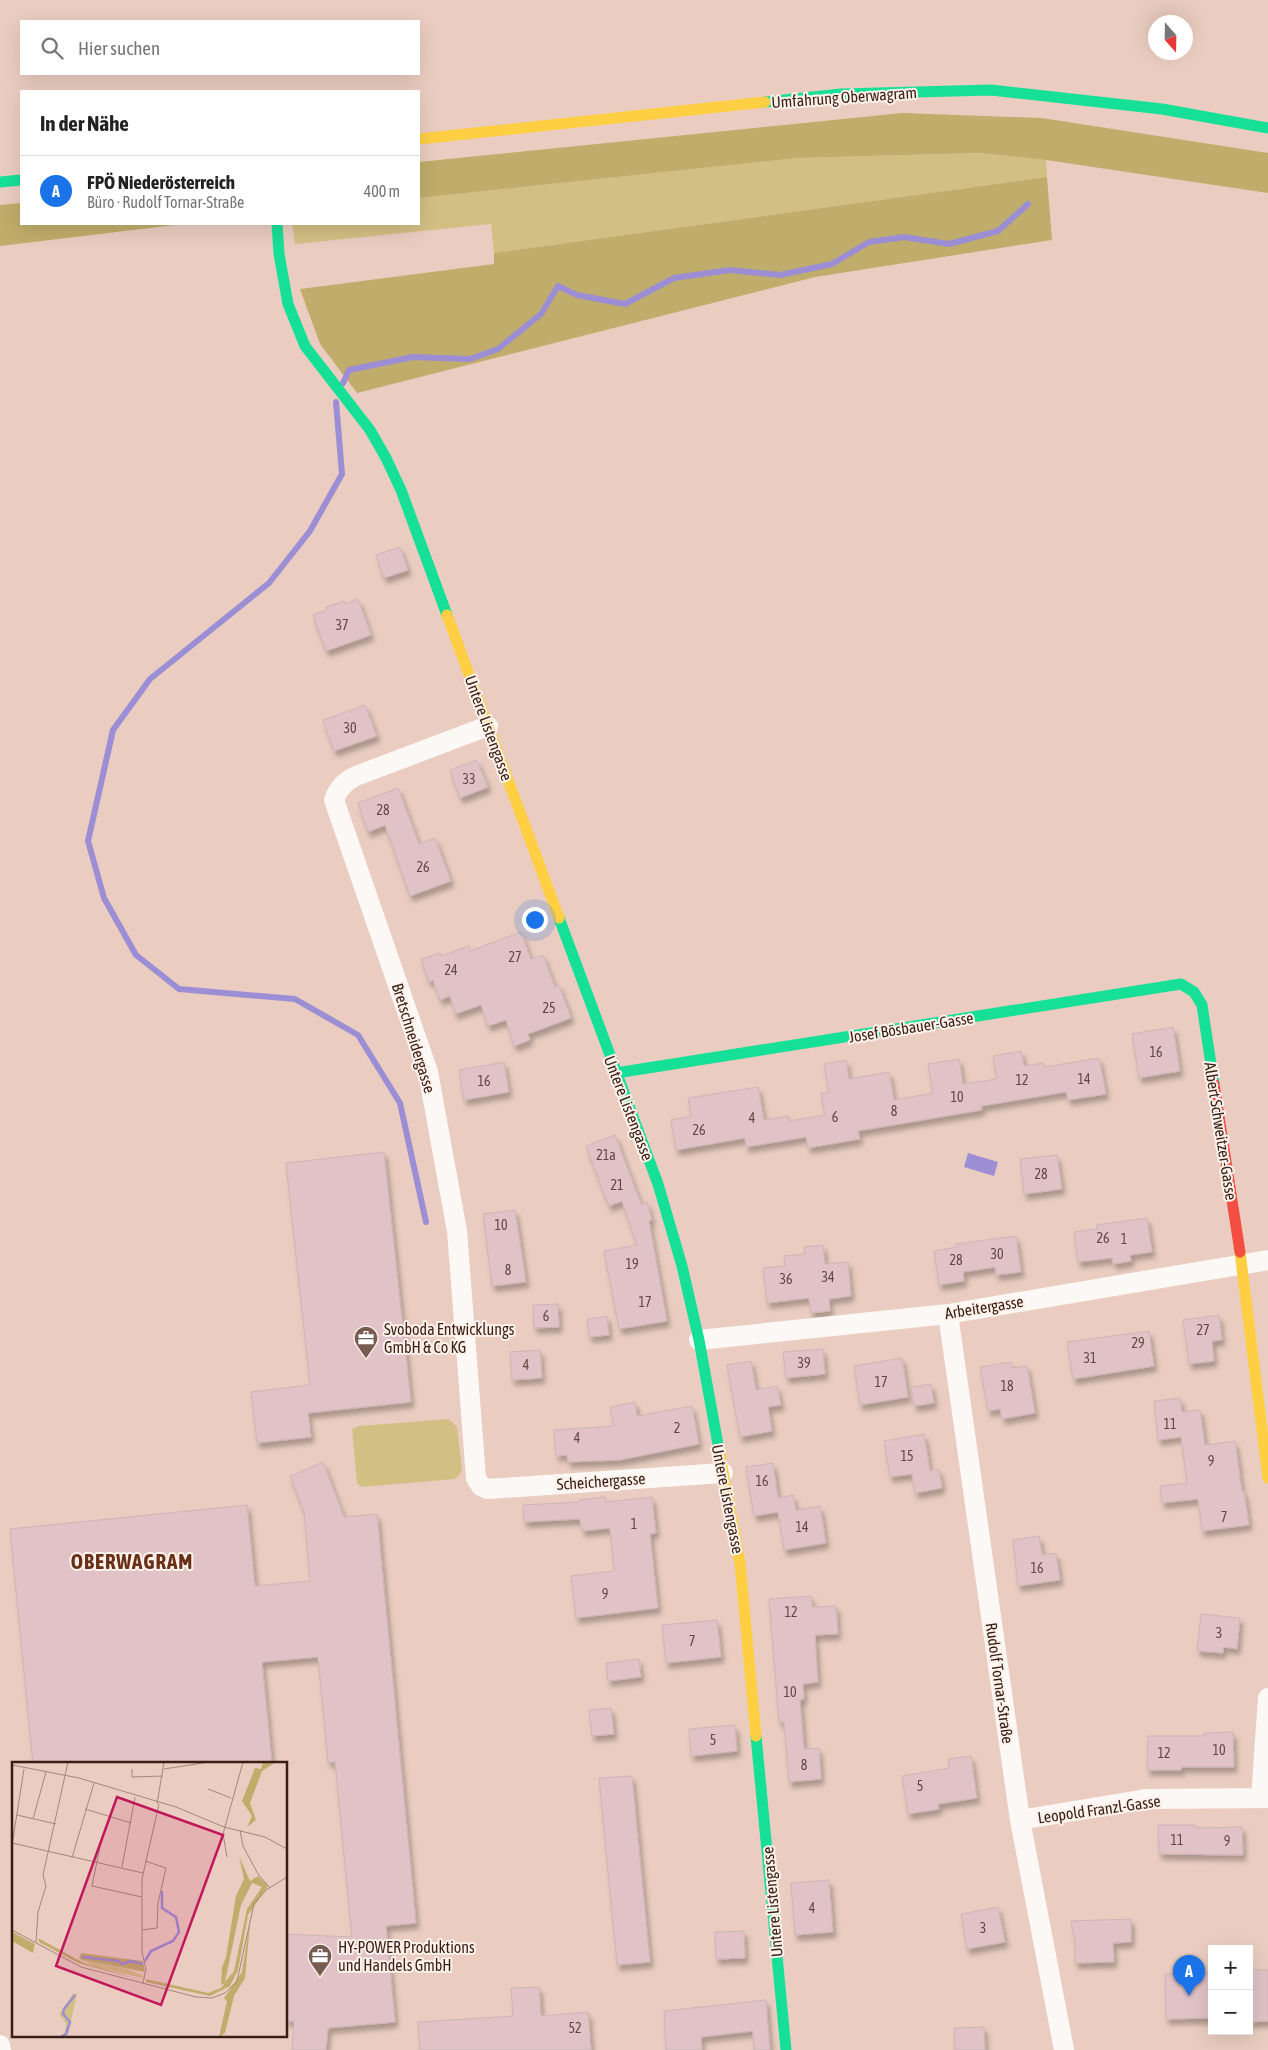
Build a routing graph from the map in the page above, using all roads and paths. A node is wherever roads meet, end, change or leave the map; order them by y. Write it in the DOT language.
graph roads {
  1 [pos="1268,128"];
  2 [pos="420,139"];
  3 [pos="20,180"];
  4 [pos="0,182"];
  5 [pos="277,225"];
  6 [pos="488,726"];
  7 [pos="1200,998"];
  8 [pos="616,1073"];
  9 [pos="1268,1260"];
  10 [pos="1242,1264"];
  11 [pos="948,1314"];
  12 [pos="698,1340"];
  13 [pos="723,1472"];
  14 [pos="1268,1478"];
  15 [pos="481,1486"];
  16 [pos="1268,1698"];
  17 [pos="1264,1798"];
  18 [pos="1020,1820"];
  19 [pos="0,2045"];
  20 [pos="1,2050"];
  21 [pos="786,2050"];
  22 [pos="1064,2050"];
  1 -- 2 [label="street, Umfahrung Oberwagram"];
  3 -- 4 [label="street"];
  5 -- 6 [label="street, Untere Listengasse"];
  6 -- 8 [label="street, Untere Listengasse"];
  6 -- 15 [label="street, Bretschneidergasse"];
  7 -- 8 [label="street, Josef Bösbauer-Gasse"];
  7 -- 10 [label="street, Albert Schweitzer-Gasse"];
  8 -- 12 [label="street, Untere Listengasse"];
  9 -- 10 [label="street, Arbeitergasse"];
  10 -- 11 [label="street, Arbeitergasse"];
  10 -- 14 [label="street, Albert Schweitzer-Gasse"];
  11 -- 12 [label="street, Arbeitergasse"];
  11 -- 18 [label="street, Rudolf Tornar-Straße"];
  12 -- 13 [label="street, Untere Listengasse"];
  13 -- 15 [label="street, Scheichergasse"];
  13 -- 21 [label="street, Untere Listengasse"];
  16 -- 17 [label="street"];
  17 -- 18 [label="street, Leopold Franzl-Gasse"];
  18 -- 22 [label="street, Rudolf Tornar-Straße"];
  19 -- 20 [label="street"];
}
